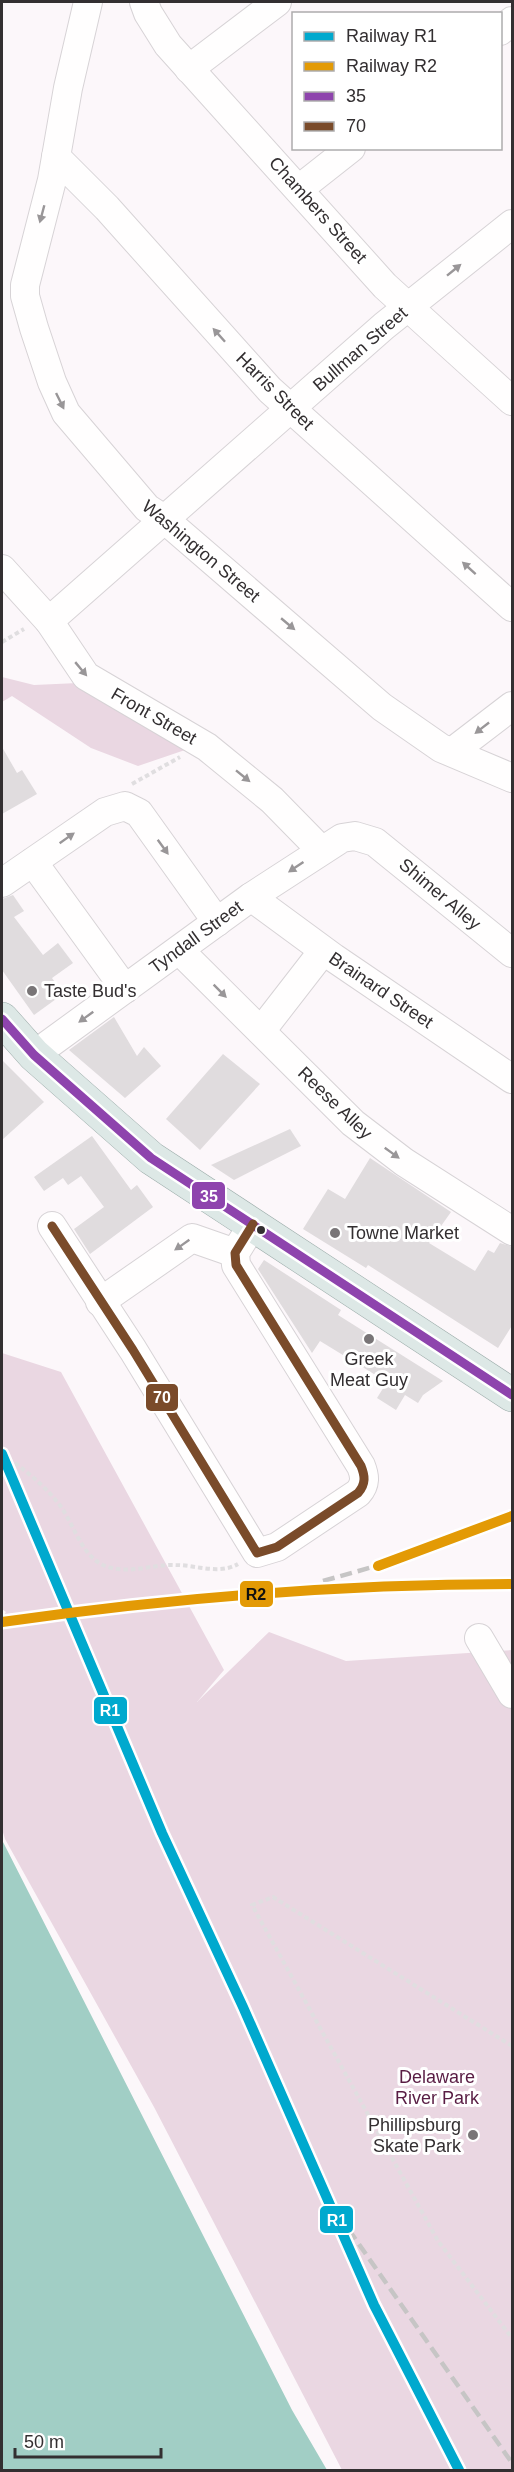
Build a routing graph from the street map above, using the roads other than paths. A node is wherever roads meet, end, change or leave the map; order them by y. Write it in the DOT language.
graph roads {
  1 [pos="88,2"];
  2 [pos="144,2"];
  3 [pos="277,2"];
  4 [pos="189,69"];
  5 [pos="348,150"];
  6 [pos="56,157"];
  7 [pos="299,189"];
  8 [pos="513,224"];
  9 [pos="408,307"];
  10 [pos="513,401"];
  11 [pos="290,409"];
  12 [pos="164,519"];
  13 [pos="2,569"];
  14 [pos="513,607"];
  15 [pos="39,623"];
  16 [pos="513,706"];
  17 [pos="452,752"];
  18 [pos="513,778"];
  19 [pos="366,838"];
  20 [pos="321,850"];
  21 [pos="33,862"];
  22 [pos="2,883"];
  23 [pos="251,897"];
  24 [pos="217,922"];
  25 [pos="179,950"];
  26 [pos="323,951"];
  27 [pos="513,953"];
  28 [pos="125,989"];
  29 [pos="2,1019"];
  30 [pos="261,1031"];
  31 [pos="34,1055"];
  32 [pos="513,1079"];
  33 [pos="253,1224"];
  34 [pos="52,1226"];
  35 [pos="513,1231"];
  36 [pos="235,1253"];
  37 [pos="100,1302"];
  38 [pos="511,1391"];
  39 [pos="479,1638"];
  40 [pos="513,1694"];
  1 -- 6 [label="street, Washington Street"];
  2 -- 4 [label="street, Chambers Street"];
  3 -- 4 [label="street"];
  4 -- 7 [label="street, Chambers Street"];
  5 -- 7 [label="street"];
  11 -- 6 [label="street, Harris Street, one-way"];
  6 -- 12 [label="street, Washington Street, one-way"];
  7 -- 9 [label="street, Chambers Street"];
  9 -- 8 [label="street, Bullman Street, one-way"];
  9 -- 10 [label="street, Chambers Street"];
  9 -- 11 [label="street, Bullman Street"];
  11 -- 12 [label="street, Bullman Street"];
  14 -- 11 [label="street, Harris Street, one-way"];
  12 -- 15 [label="street, Bullman Street"];
  12 -- 17 [label="street, Washington Street, one-way"];
  13 -- 15 [label="street, Front Street"];
  15 -- 20 [label="street, Front Street, one-way"];
  16 -- 17 [label="street, one-way"];
  17 -- 18 [label="street, Washington Street"];
  19 -- 20 [label="street, Tyndall Street"];
  19 -- 27 [label="street, Shimer Alley"];
  20 -- 23 [label="street, Tyndall Street, one-way"];
  21 -- 22 [label="street"];
  21 -- 24 [label="street, one-way"];
  21 -- 28 [label="street"];
  23 -- 24 [label="street, Tyndall Street"];
  23 -- 26 [label="street, Brainard Street"];
  24 -- 25 [label="street, Tyndall Street"];
  25 -- 28 [label="street, Tyndall Street"];
  25 -- 30 [label="street, Reese Alley, one-way"];
  26 -- 30 [label="street"];
  26 -- 32 [label="street, Brainard Street"];
  28 -- 31 [label="street, Tyndall Street, one-way"];
  29 -- 31 [label="main road"];
  30 -- 35 [label="street, Reese Alley, one-way"];
  31 -- 33 [label="main road"];
  33 -- 36 [label="street"];
  33 -- 38 [label="main road"];
  34 -- 37 [label="street"];
  36 -- 37 [label="street, one-way"];
  36 -- 37 [label="street"];
  39 -- 40 [label="street"];
}
